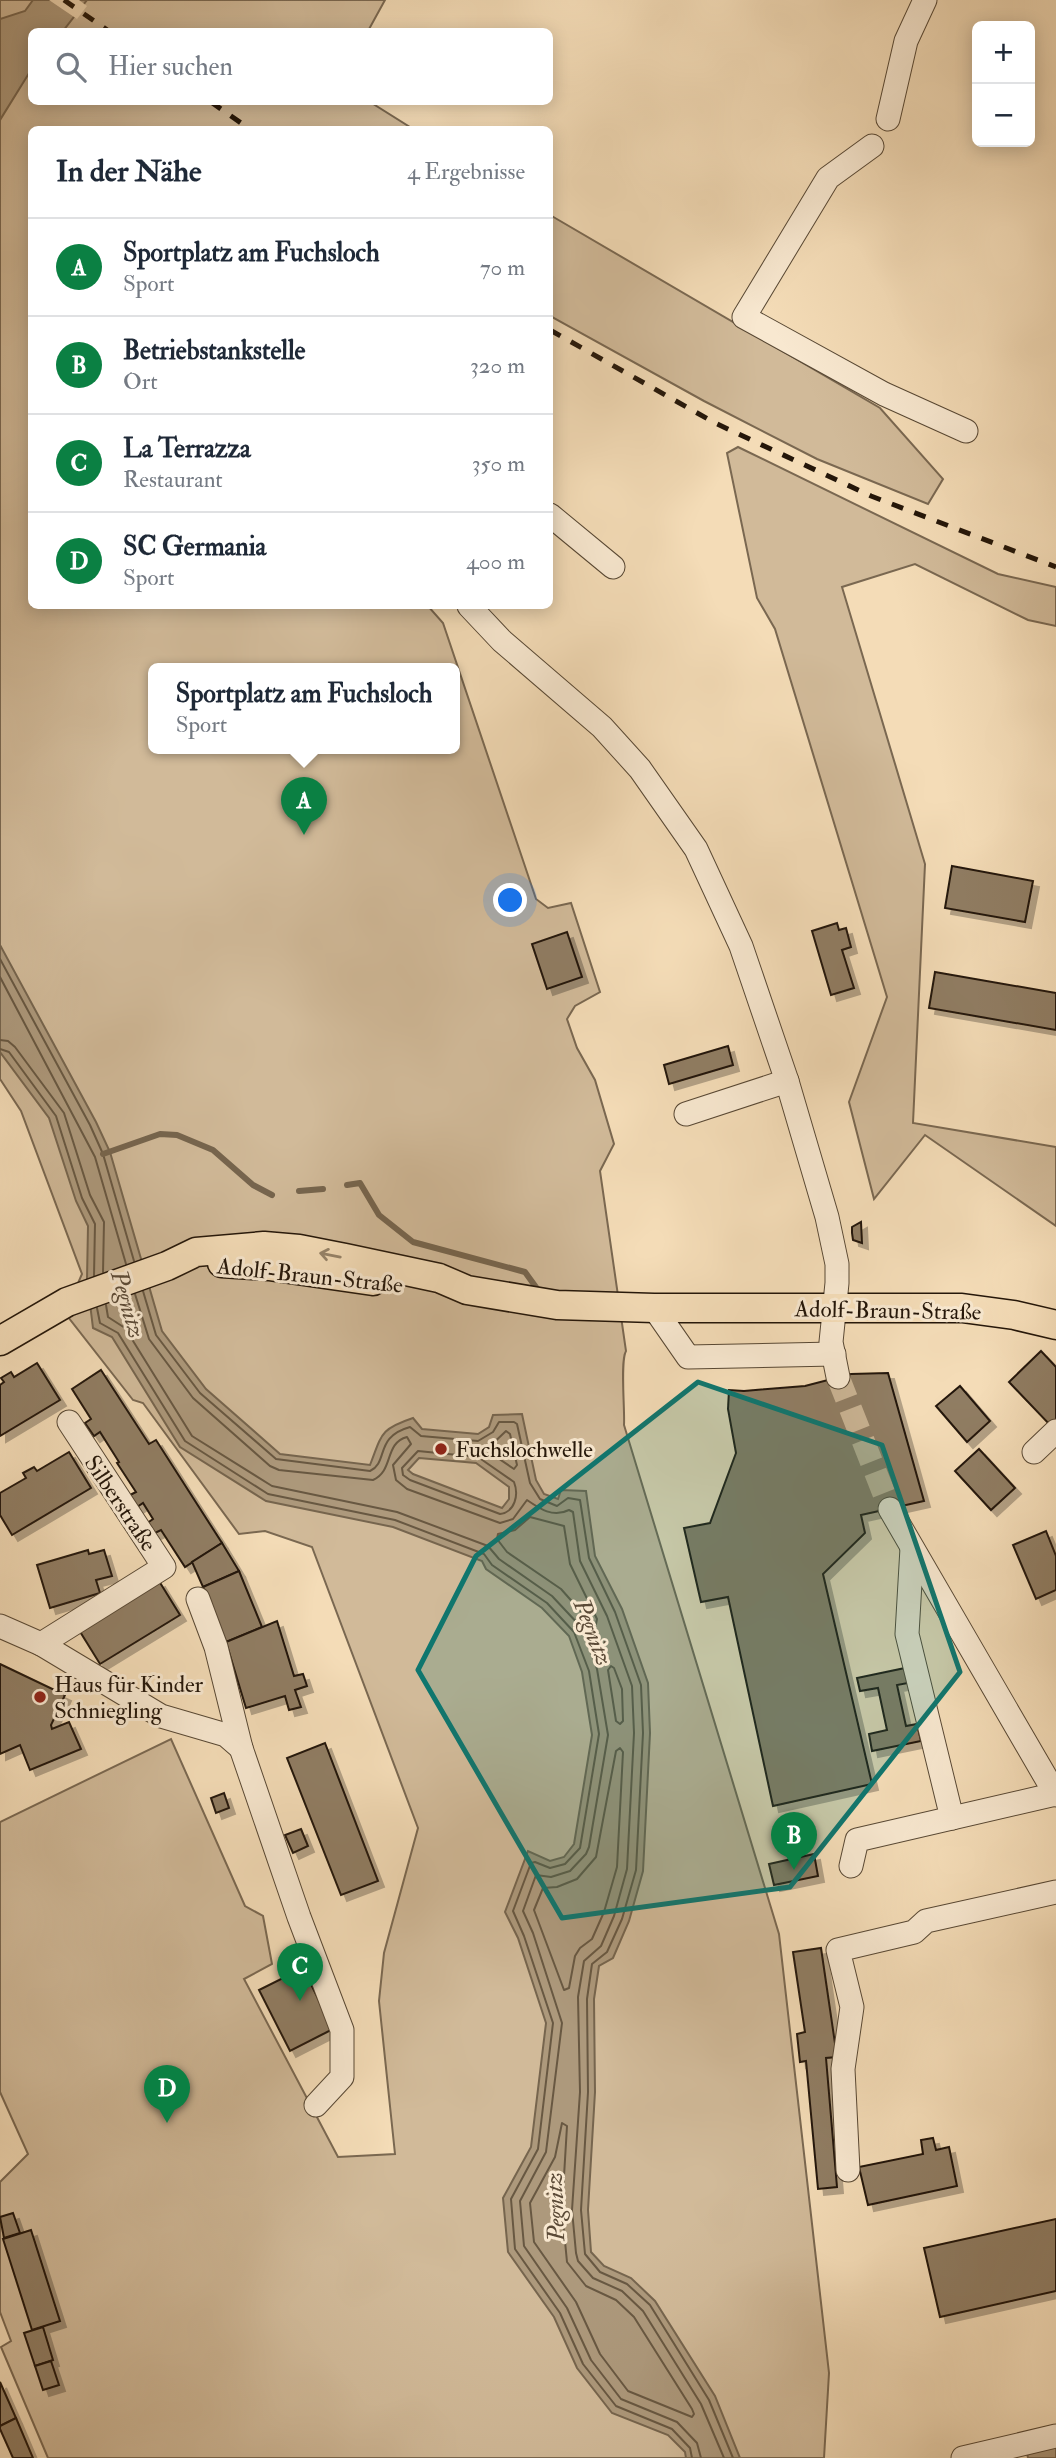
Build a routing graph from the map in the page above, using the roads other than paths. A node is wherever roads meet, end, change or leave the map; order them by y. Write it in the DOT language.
graph roads {
  1 [pos="925,0"];
  2 [pos="888,119"];
  3 [pos="872,146"];
  4 [pos="966,432"];
  5 [pos="553,517"];
  6 [pos="613,567"];
  7 [pos="472,609"];
  8 [pos="787,1081"];
  9 [pos="686,1114"];
  10 [pos="654,1308"];
  11 [pos="835,1308"];
  12 [pos="1056,1325"];
  13 [pos="0,1341"];
  14 [pos="834,1354"];
  15 [pos="838,1377"];
  16 [pos="69,1422"];
  17 [pos="1056,1431"];
  18 [pos="1034,1451"];
  19 [pos="890,1509"];
  20 [pos="912,1549"];
  21 [pos="198,1599"];
  22 [pos="0,1626"];
  23 [pos="41,1644"];
  24 [pos="240,1748"];
  25 [pos="1056,1794"];
  26 [pos="952,1818"];
  27 [pos="851,1866"];
  28 [pos="1056,1892"];
  29 [pos="316,2105"];
  30 [pos="848,2171"];
  31 [pos="1056,2435"];
  32 [pos="963,2458"];
  1 -- 2 [label="street"];
  3 -- 4 [label="street"];
  5 -- 6 [label="street"];
  7 -- 8 [label="street"];
  8 -- 9 [label="street"];
  8 -- 11 [label="street"];
  10 -- 11 [label="main road, Adolf-Braun-Straße"];
  10 -- 13 [label="main road, Adolf-Braun-Straße"];
  10 -- 14 [label="street"];
  11 -- 12 [label="main road, Adolf-Braun-Straße"];
  11 -- 14 [label="street"];
  14 -- 15 [label="street"];
  16 -- 23 [label="street, Silberstraße"];
  17 -- 18 [label="street"];
  19 -- 20 [label="street"];
  20 -- 25 [label="street"];
  20 -- 26 [label="street"];
  21 -- 24 [label="street"];
  22 -- 23 [label="street"];
  23 -- 24 [label="street"];
  24 -- 29 [label="street"];
  25 -- 26 [label="street"];
  26 -- 27 [label="street"];
  28 -- 30 [label="street"];
  31 -- 32 [label="street"];
}
